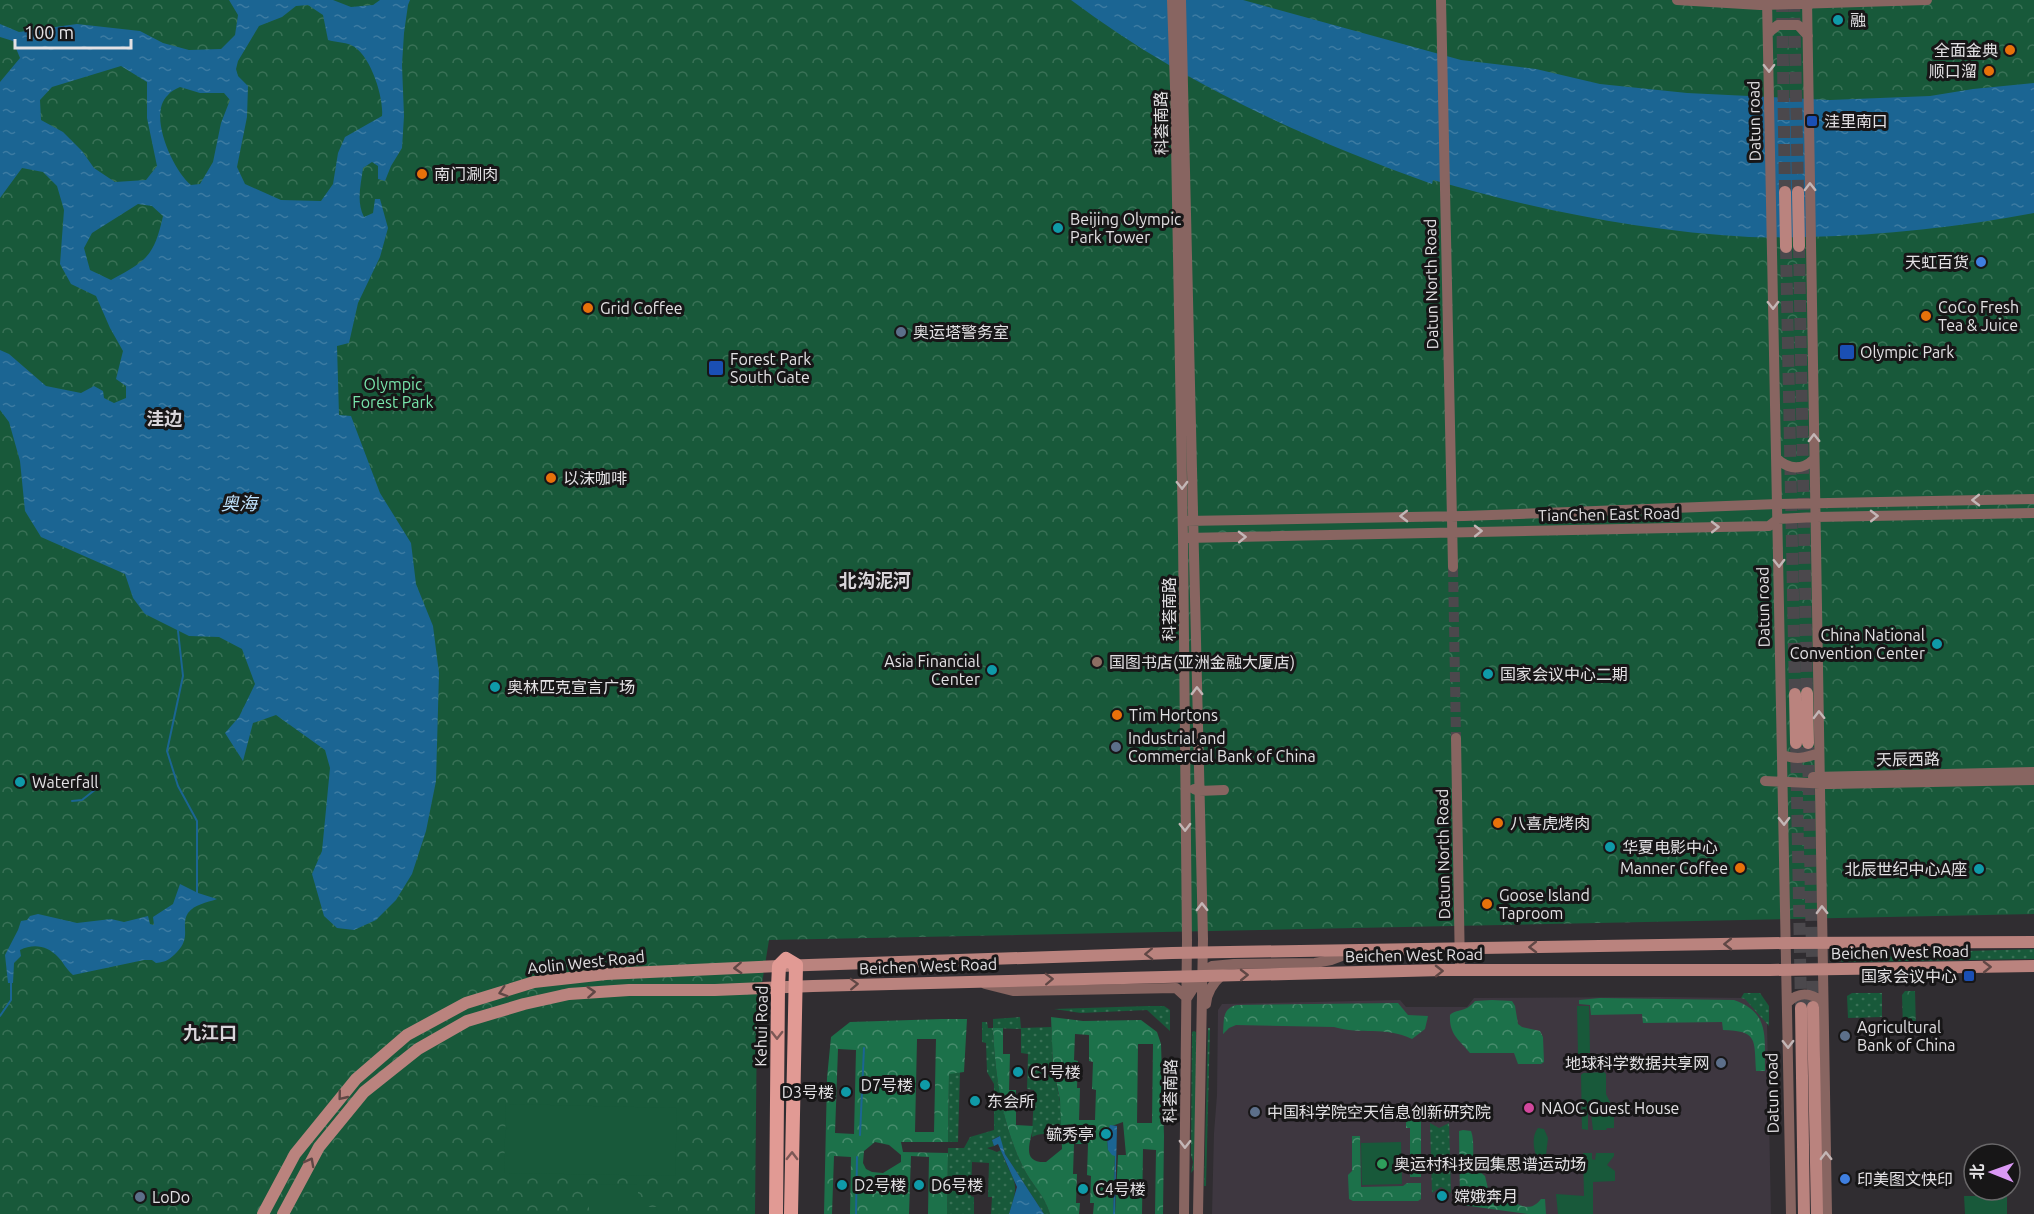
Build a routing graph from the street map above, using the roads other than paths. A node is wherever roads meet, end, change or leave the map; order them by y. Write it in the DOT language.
graph roads {
  1 [pos="1172,0"];
  2 [pos="1181,0"];
  3 [pos="1441,0"];
  4 [pos="1677,0"];
  5 [pos="1927,0"];
  6 [pos="1767,2"];
  7 [pos="1807,2"];
  8 [pos="1768,33"];
  9 [pos="1808,36"];
  10 [pos="1179,72"];
  11 [pos="1792,192"];
  12 [pos="1798,246"];
  13 [pos="1776,458"];
  14 [pos="1814,459"];
  15 [pos="2034,499"];
  16 [pos="1815,503"];
  17 [pos="1778,504"];
  18 [pos="2034,513"];
  19 [pos="1453,515"];
  20 [pos="1816,518"];
  21 [pos="1778,519"];
  22 [pos="1188,521"];
  23 [pos="1453,532"];
  24 [pos="1188,538"];
  25 [pos="1453,567"];
  26 [pos="1801,693"];
  27 [pos="1456,738"];
  28 [pos="1802,743"];
  29 [pos="1819,753"];
  30 [pos="1782,755"];
  31 [pos="2034,772"];
  32 [pos="1820,780"];
  33 [pos="2034,780"];
  34 [pos="1765,781"];
  35 [pos="1783,781"];
  36 [pos="1224,790"];
  37 [pos="1185,791"];
  38 [pos="1198,791"];
  39 [pos="1203,939"];
  40 [pos="2034,942"];
  41 [pos="1786,943"];
  42 [pos="1822,943"];
  43 [pos="1459,948"];
  44 [pos="1359,950"];
  45 [pos="1187,953"];
  46 [pos="1203,953"];
  47 [pos="796,965"];
  48 [pos="779,966"];
  49 [pos="2034,966"];
  50 [pos="1823,969"];
  51 [pos="1460,970"];
  52 [pos="1787,970"];
  53 [pos="1222,975"];
  54 [pos="1159,976"];
  55 [pos="1187,976"];
  56 [pos="1202,976"];
  57 [pos="976,981"];
  58 [pos="795,986"];
  59 [pos="778,987"];
  60 [pos="1187,998"];
  61 [pos="1787,1003"];
  62 [pos="1812,1006"];
  63 [pos="1186,1029"];
  64 [pos="1201,1029"];
  65 [pos="1200,1103"];
  66 [pos="262,1214"];
  67 [pos="283,1214"];
  68 [pos="776,1214"];
  69 [pos="791,1214"];
  70 [pos="1184,1214"];
  71 [pos="1198,1214"];
  72 [pos="1791,1214"];
  73 [pos="1804,1214"];
  74 [pos="1817,1214"];
  75 [pos="1827,1214"];
  1 -- 10 [label="street, 科荟南路"];
  2 -- 10 [label="street, 科荟南路"];
  3 -- 19 [label="street, Datun North Road"];
  4 -- 6 [label="street"];
  5 -- 7 [label="street"];
  6 -- 7 [label="street"];
  6 -- 8 [label="street, Datun road"];
  7 -- 9 [label="street, Datun road"];
  8 -- 9 [label="street"];
  8 -- 13 [label="street, Datun road, one-way"];
  12 -- 9 [label="street, Datun road, one-way"];
  10 -- 22 [label="street, 科荟南路"];
  11 -- 12 [label="main road, Datun road"];
  14 -- 12 [label="street, Datun road, one-way"];
  13 -- 14 [label="street"];
  13 -- 17 [label="street, Datun road"];
  14 -- 16 [label="street, Datun road"];
  15 -- 16 [label="street, TianChen East Road, one-way"];
  16 -- 17 [label="street, TianChen East Road"];
  16 -- 20 [label="street, Datun road"];
  17 -- 19 [label="street, TianChen East Road"];
  17 -- 21 [label="street, Datun road"];
  20 -- 18 [label="street, TianChen East Road, one-way"];
  19 -- 22 [label="street, TianChen East Road, one-way"];
  19 -- 23 [label="street, Datun North Road"];
  20 -- 21 [label="street, TianChen East Road"];
  29 -- 20 [label="street, Datun road, one-way"];
  23 -- 21 [label="street, TianChen East Road, one-way"];
  21 -- 30 [label="street, Datun road, one-way"];
  22 -- 24 [label="street, 科荟南路"];
  24 -- 23 [label="street, TianChen East Road, one-way"];
  23 -- 25 [label="street, Datun North Road"];
  24 -- 37 [label="street, 科荟南路"];
  38 -- 24 [label="street, 科荟南路, one-way"];
  26 -- 28 [label="main road"];
  27 -- 43 [label="street, Datun North Road"];
  29 -- 30 [label="street"];
  29 -- 32 [label="street, Datun road"];
  30 -- 35 [label="street, Datun road"];
  31 -- 32 [label="street, 天辰西路"];
  32 -- 33 [label="street, 天辰西路"];
  32 -- 35 [label="street, 天辰西路"];
  42 -- 32 [label="street, Datun road, one-way"];
  34 -- 35 [label="street, 天辰西路"];
  35 -- 41 [label="street, Datun road, one-way"];
  36 -- 38 [label="street"];
  37 -- 38 [label="street"];
  37 -- 45 [label="street, 科荟南路, one-way"];
  39 -- 38 [label="street, 科荟南路, one-way"];
  39 -- 46 [label="street, 科荟南路"];
  39 -- 54 [label="street"];
  40 -- 42 [label="main road, Beichen West Road"];
  41 -- 42 [label="main road, Beichen West Road"];
  41 -- 43 [label="main road, Beichen West Road, one-way"];
  41 -- 52 [label="street, Datun road"];
  42 -- 50 [label="street, Datun road"];
  43 -- 44 [label="main road, Beichen West Road"];
  43 -- 51 [label="street, Datun North Road"];
  44 -- 46 [label="main road, Beichen West Road"];
  44 -- 60 [label="street"];
  45 -- 46 [label="main road, Beichen West Road"];
  45 -- 47 [label="main road, Beichen West Road, one-way"];
  45 -- 55 [label="street, 科荟南路"];
  46 -- 56 [label="street, 科荟南路"];
  47 -- 48 [label="main road, Kehui Road"];
  47 -- 58 [label="main road, Kehui Road"];
  48 -- 59 [label="main road, Kehui Road"];
  48 -- 66 [label="main road, Aolin West Road, one-way"];
  50 -- 49 [label="main road, Beichen West Road, one-way"];
  50 -- 52 [label="main road, Beichen West Road"];
  50 -- 62 [label="street, Datun road"];
  51 -- 52 [label="main road, Beichen West Road"];
  53 -- 51 [label="main road, Beichen West Road, one-way"];
  52 -- 61 [label="street, Datun road"];
  53 -- 56 [label="main road, Beichen West Road"];
  53 -- 65 [label="street"];
  54 -- 55 [label="main road, Beichen West Road"];
  57 -- 54 [label="main road, Beichen West Road, one-way"];
  55 -- 56 [label="main road, Beichen West Road"];
  55 -- 60 [label="street, 科荟南路"];
  56 -- 64 [label="street, 科荟南路"];
  58 -- 57 [label="main road, Beichen West Road, one-way"];
  57 -- 60 [label="street"];
  58 -- 59 [label="main road, Aolin West Road"];
  69 -- 58 [label="main road, Kehui Road, one-way"];
  67 -- 59 [label="main road, Aolin West Road, one-way"];
  59 -- 68 [label="main road, Kehui Road, one-way"];
  60 -- 63 [label="street, 科荟南路"];
  61 -- 62 [label="street"];
  61 -- 72 [label="street, Datun road, one-way"];
  62 -- 73 [label="main road, Datun road"];
  62 -- 74 [label="main road, Datun road"];
  75 -- 62 [label="street, Datun road, one-way"];
  63 -- 64 [label="street"];
  63 -- 70 [label="street, 科荟南路, one-way"];
  64 -- 65 [label="street, 科荟南路"];
  65 -- 71 [label="street, 科荟南路"];
}
